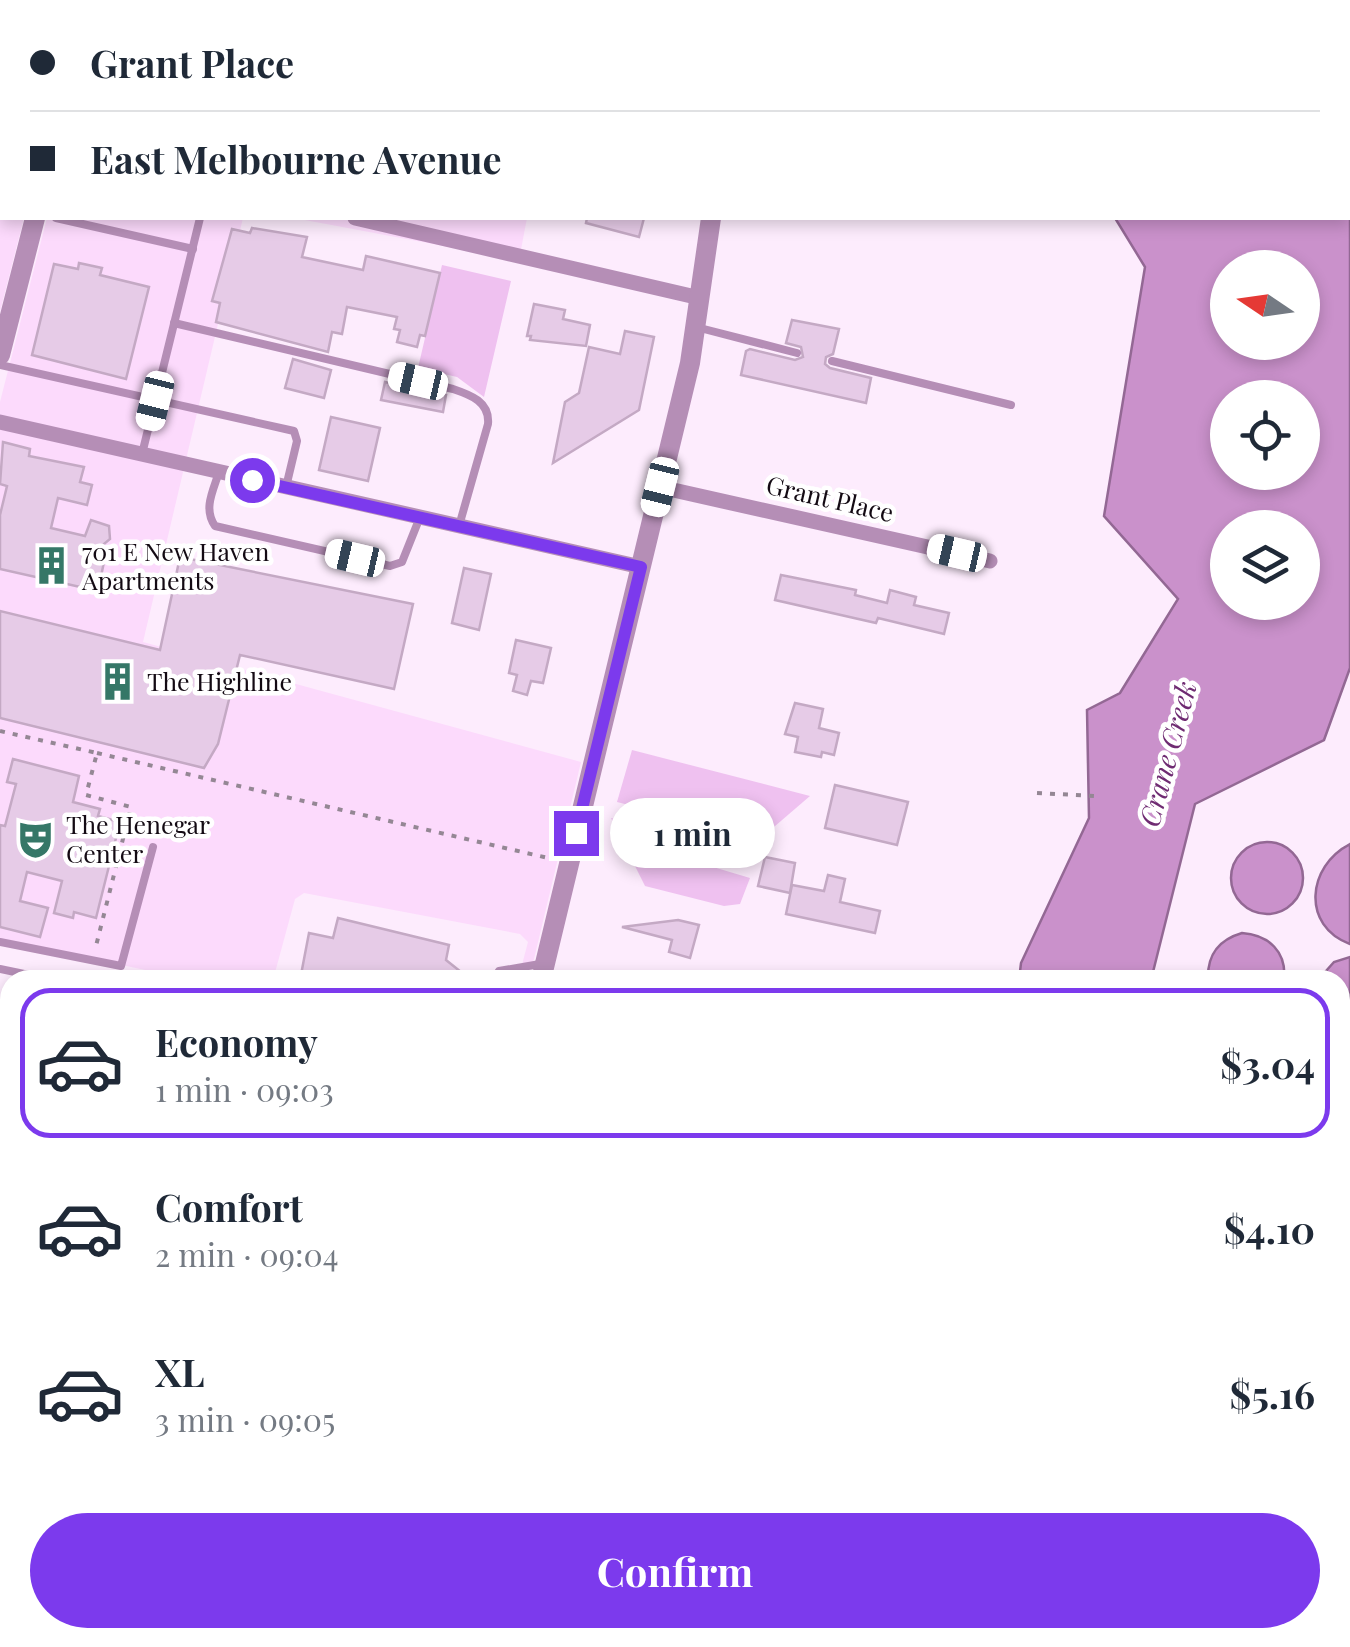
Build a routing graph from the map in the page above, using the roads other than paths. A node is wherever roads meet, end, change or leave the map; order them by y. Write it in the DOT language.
graph roads {
  1 [pos="34,220"];
  2 [pos="65,220"];
  3 [pos="200,220"];
  4 [pos="364,220"];
  5 [pos="711,220"];
  6 [pos="193,249"];
  7 [pos="700,298"];
  8 [pos="174,323"];
  9 [pos="696,326"];
  10 [pos="796,353"];
  11 [pos="0,355"];
  12 [pos="832,360"];
  13 [pos="0,365"];
  14 [pos="155,401"];
  15 [pos="1011,405"];
  16 [pos="0,422"];
  17 [pos="142,454"];
  18 [pos="219,472"];
  19 [pos="286,487"];
  20 [pos="660,487"];
  21 [pos="420,517"];
  22 [pos="459,526"];
  23 [pos="990,561"];
  24 [pos="641,567"];
  25 [pos="152,847"];
  26 [pos="0,942"];
  27 [pos="543,970"];
  1 -- 11 [label="street"];
  2 -- 6 [label="lane"];
  3 -- 6 [label="lane"];
  4 -- 7 [label="street"];
  5 -- 7 [label="street"];
  6 -- 8 [label="lane"];
  7 -- 9 [label="street"];
  8 -- 14 [label="lane"];
  8 -- 22 [label="lane"];
  9 -- 10 [label="lane"];
  9 -- 20 [label="street"];
  12 -- 15 [label="lane"];
  13 -- 14 [label="lane"];
  14 -- 17 [label="lane"];
  14 -- 19 [label="lane"];
  16 -- 17 [label="street"];
  17 -- 18 [label="street"];
  18 -- 19 [label="street"];
  18 -- 21 [label="lane"];
  19 -- 21 [label="street"];
  20 -- 23 [label="street, Grant Place"];
  20 -- 24 [label="street"];
  21 -- 22 [label="street"];
  22 -- 24 [label="street"];
  24 -- 27 [label="street"];
  25 -- 26 [label="lane"];
}
